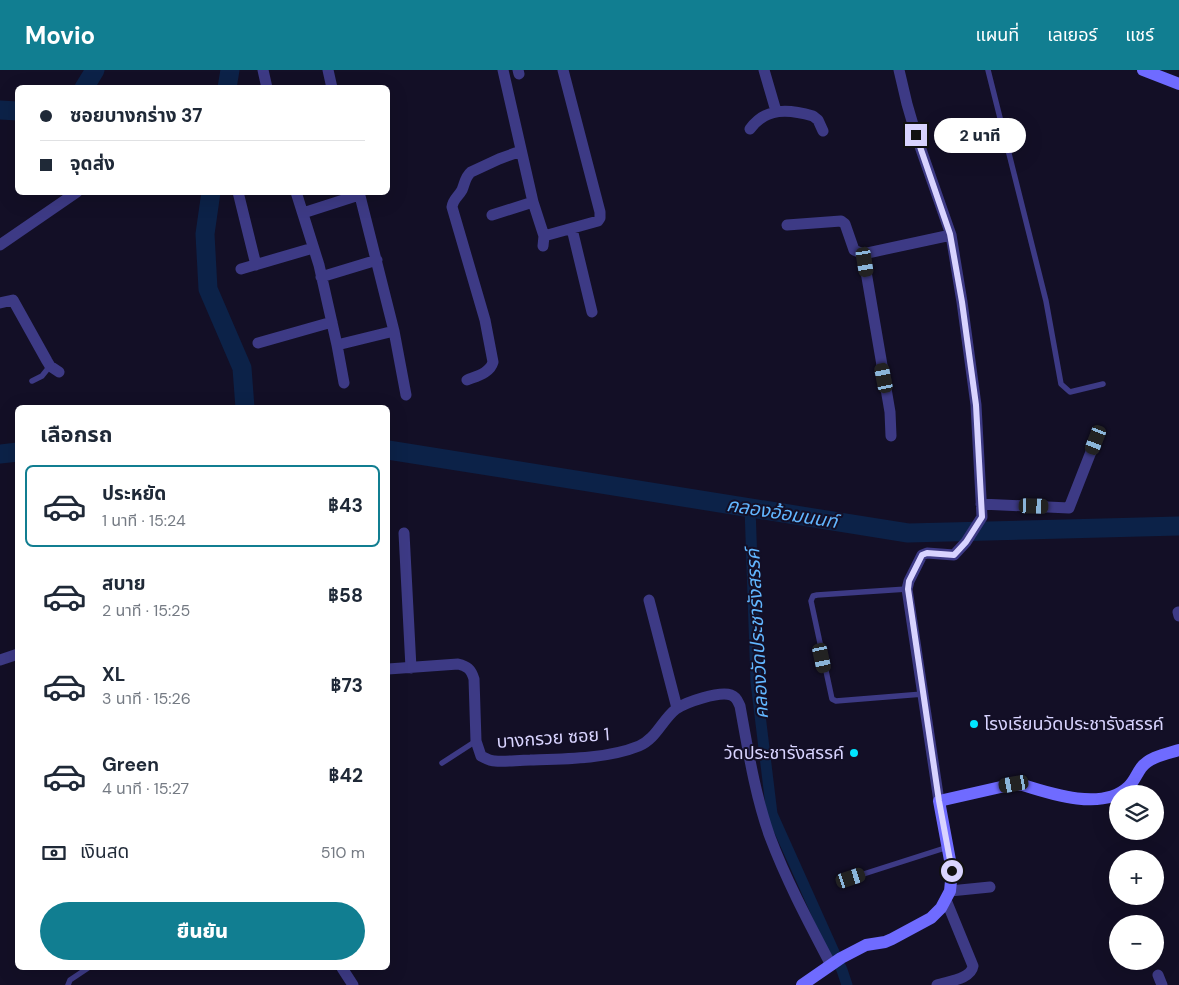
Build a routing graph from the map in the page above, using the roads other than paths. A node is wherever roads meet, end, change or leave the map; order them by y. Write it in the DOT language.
graph roads {
  1 [pos="263,70"];
  2 [pos="328,70"];
  3 [pos="503,70"];
  4 [pos="564,70"];
  5 [pos="764,70"];
  6 [pos="899,70"];
  7 [pos="988,70"];
  8 [pos="1143,70"];
  9 [pos="1179,84"];
  10 [pos="266,85"];
  11 [pos="327,85"];
  12 [pos="776,111"];
  13 [pos="750,129"];
  14 [pos="823,131"];
  15 [pos="521,151"];
  16 [pos="73,195"];
  17 [pos="239,195"];
  18 [pos="297,195"];
  19 [pos="356,195"];
  20 [pos="359,195"];
  21 [pos="533,202"];
  22 [pos="303,213"];
  23 [pos="492,215"];
  24 [pos="787,225"];
  25 [pos="572,229"];
  26 [pos="950,234"];
  27 [pos="0,245"];
  28 [pos="313,248"];
  29 [pos="863,254"];
  30 [pos="377,260"];
  31 [pos="256,265"];
  32 [pos="241,269"];
  33 [pos="321,277"];
  34 [pos="0,303"];
  35 [pos="592,312"];
  36 [pos="332,322"];
  37 [pos="394,331"];
  38 [pos="258,343"];
  39 [pos="337,345"];
  40 [pos="55,369"];
  41 [pos="467,380"];
  42 [pos="32,382"];
  43 [pos="344,383"];
  44 [pos="1103,384"];
  45 [pos="406,395"];
  46 [pos="891,436"];
  47 [pos="1096,440"];
  48 [pos="980,504"];
  49 [pos="404,533"];
  50 [pos="908,589"];
  51 [pos="649,600"];
  52 [pos="15,655"];
  53 [pos="0,660"];
  54 [pos="411,668"];
  55 [pos="390,669"];
  56 [pos="923,694"];
  57 [pos="677,708"];
  58 [pos="476,741"];
  59 [pos="1179,750"];
  60 [pos="442,763"];
  61 [pos="939,801"];
  62 [pos="948,847"];
  63 [pos="851,878"];
  64 [pos="990,888"];
  65 [pos="948,895"];
  66 [pos="835,962"];
  67 [pos="86,970"];
  68 [pos="343,970"];
  69 [pos="71,984"];
  70 [pos="353,985"];
  71 [pos="802,985"];
  72 [pos="937,985"];
  1 -- 10 [label="street"];
  2 -- 11 [label="street"];
  3 -- 15 [label="street"];
  4 -- 25 [label="street"];
  5 -- 12 [label="street"];
  6 -- 26 [label="street"];
  7 -- 44 [label="lane"];
  8 -- 9 [label="street"];
  12 -- 13 [label="street"];
  12 -- 14 [label="street"];
  15 -- 21 [label="street"];
  15 -- 41 [label="street"];
  16 -- 27 [label="street"];
  17 -- 31 [label="street"];
  18 -- 22 [label="street"];
  19 -- 22 [label="street"];
  20 -- 30 [label="street"];
  21 -- 23 [label="street"];
  21 -- 25 [label="street"];
  22 -- 28 [label="street"];
  24 -- 29 [label="street"];
  25 -- 35 [label="street"];
  26 -- 29 [label="street"];
  26 -- 48 [label="street"];
  28 -- 31 [label="street"];
  28 -- 33 [label="street"];
  29 -- 46 [label="street"];
  30 -- 33 [label="street"];
  30 -- 37 [label="street"];
  31 -- 32 [label="street"];
  33 -- 36 [label="street"];
  34 -- 40 [label="street"];
  36 -- 38 [label="street"];
  36 -- 39 [label="street"];
  37 -- 39 [label="street"];
  37 -- 45 [label="street"];
  39 -- 43 [label="street"];
  40 -- 42 [label="lane"];
  47 -- 48 [label="street"];
  48 -- 50 [label="street"];
  49 -- 54 [label="street"];
  50 -- 56 [label="street"];
  50 -- 56 [label="lane"];
  51 -- 57 [label="street"];
  52 -- 53 [label="street"];
  54 -- 55 [label="street, บางกรวย ซอย 1"];
  54 -- 58 [label="street, บางกรวย ซอย 1"];
  56 -- 61 [label="street"];
  57 -- 58 [label="street, บางกรวย ซอย 1"];
  57 -- 66 [label="street, บางกรวย ซอย 1"];
  58 -- 60 [label="lane"];
  59 -- 61 [label="street"];
  61 -- 62 [label="street"];
  62 -- 63 [label="lane"];
  62 -- 65 [label="street"];
  64 -- 65 [label="street"];
  65 -- 66 [label="street"];
  65 -- 72 [label="street"];
  66 -- 71 [label="street"];
  67 -- 69 [label="lane"];
  68 -- 70 [label="street"];
}
